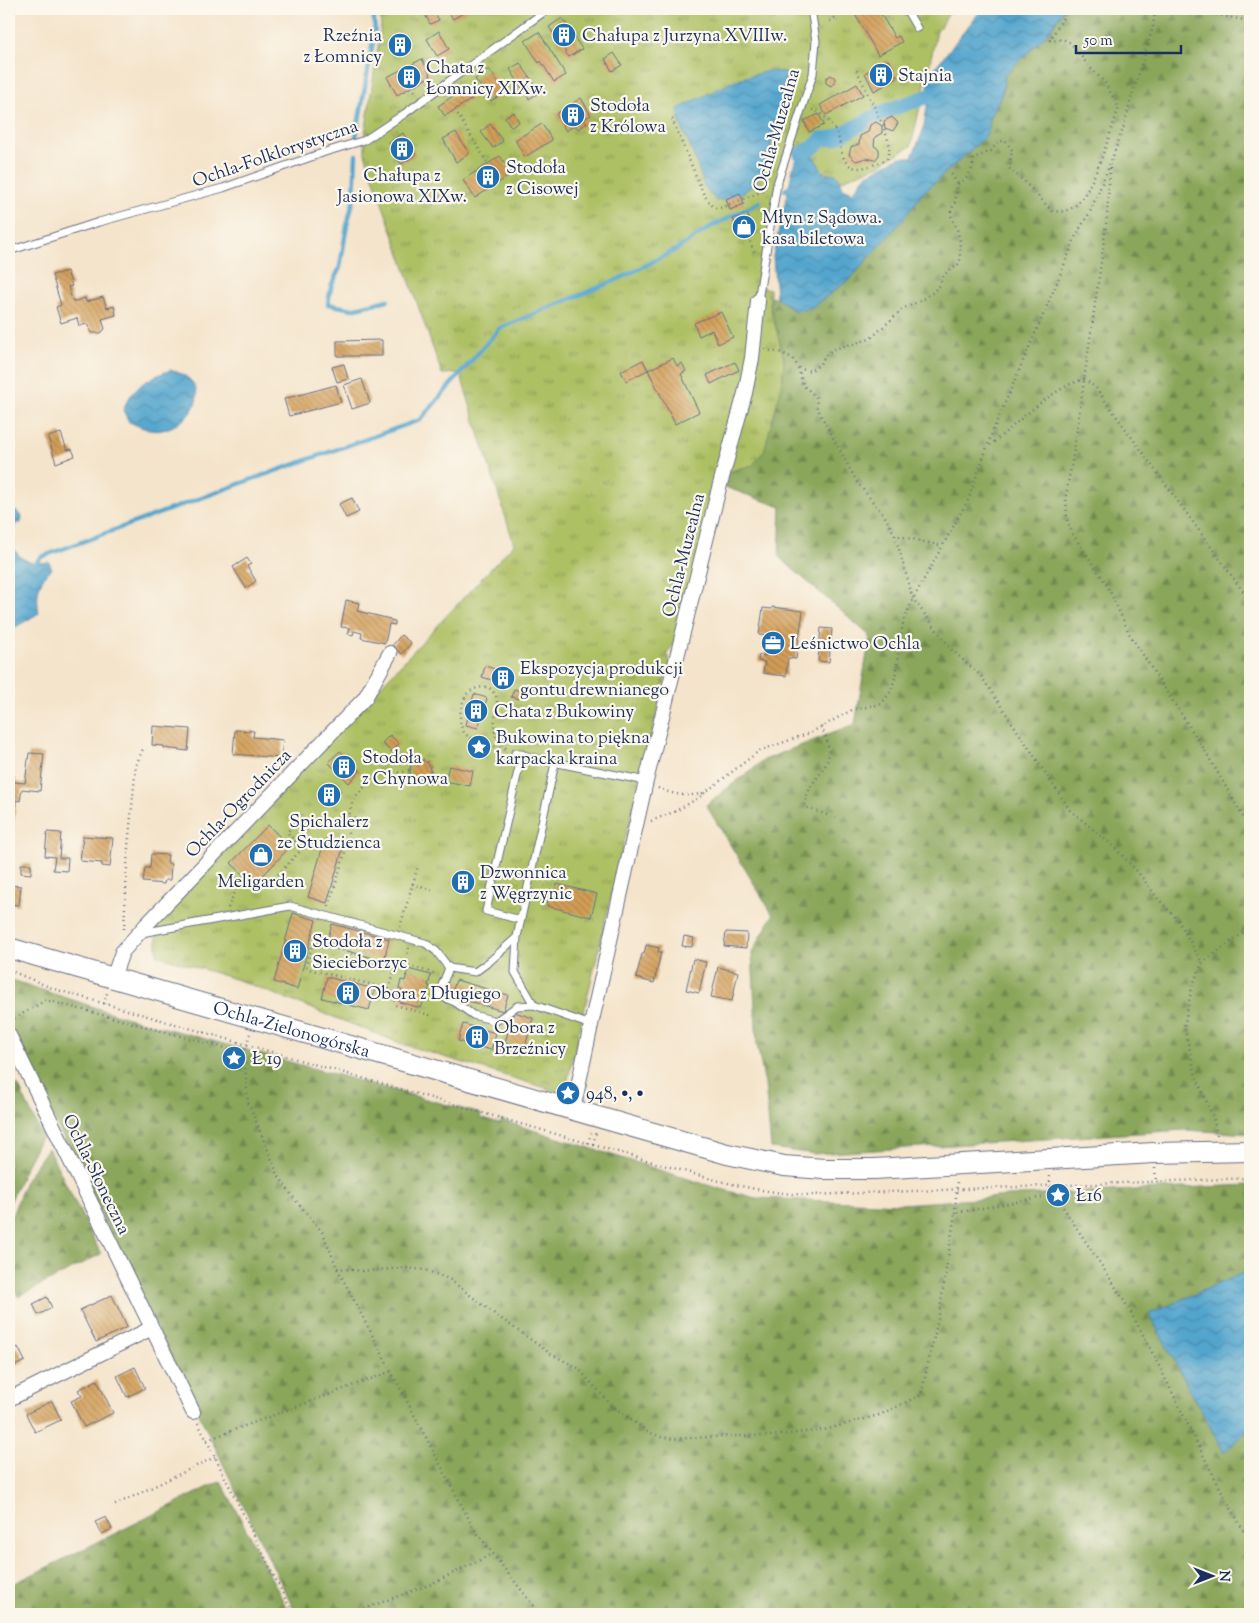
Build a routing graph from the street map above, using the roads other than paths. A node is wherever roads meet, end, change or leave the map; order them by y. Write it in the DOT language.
graph roads {
  1 [pos="548,9"];
  2 [pos="811,9"];
  3 [pos="906,9"];
  4 [pos="917,28"];
  5 [pos="9,251"];
  6 [pos="758,301"];
  7 [pos="390,653"];
  8 [pos="555,763"];
  9 [pos="646,781"];
  10 [pos="521,920"];
  11 [pos="139,934"];
  12 [pos="517,937"];
  13 [pos="9,948"];
  14 [pos="449,968"];
  15 [pos="113,978"];
  16 [pos="534,1005"];
  17 [pos="590,1025"];
  18 [pos="9,1036"];
  19 [pos="573,1110"];
  20 [pos="1250,1151"];
  21 [pos="152,1328"];
  22 [pos="9,1399"];
  23 [pos="193,1412"];
  1 -- 5 [label="lane, Ochla-Folklorystyczna"];
  2 -- 6 [label="lane, Ochla-Muzealna"];
  3 -- 4 [label="lane"];
  6 -- 9 [label="street, Ochla-Muzealna"];
  7 -- 11 [label="street, Ochla-Ogrodnicza"];
  8 -- 9 [label="lane"];
  8 -- 10 [label="lane"];
  8 -- 10 [label="lane"];
  9 -- 17 [label="street, Ochla-Muzealna"];
  10 -- 12 [label="lane"];
  11 -- 14 [label="lane"];
  11 -- 15 [label="street, Ochla-Ogrodnicza"];
  12 -- 14 [label="lane"];
  12 -- 16 [label="lane"];
  13 -- 15 [label="street, Ochla-Zielonogórska"];
  14 -- 16 [label="lane"];
  15 -- 19 [label="street, Ochla-Zielonogórska"];
  16 -- 17 [label="lane"];
  17 -- 19 [label="street, Ochla-Muzealna"];
  18 -- 21 [label="street, Ochla-Słoneczna"];
  19 -- 20 [label="street, Ochla-Zielonogórska"];
  21 -- 22 [label="street"];
  21 -- 23 [label="street, Ochla-Słoneczna"];
}
